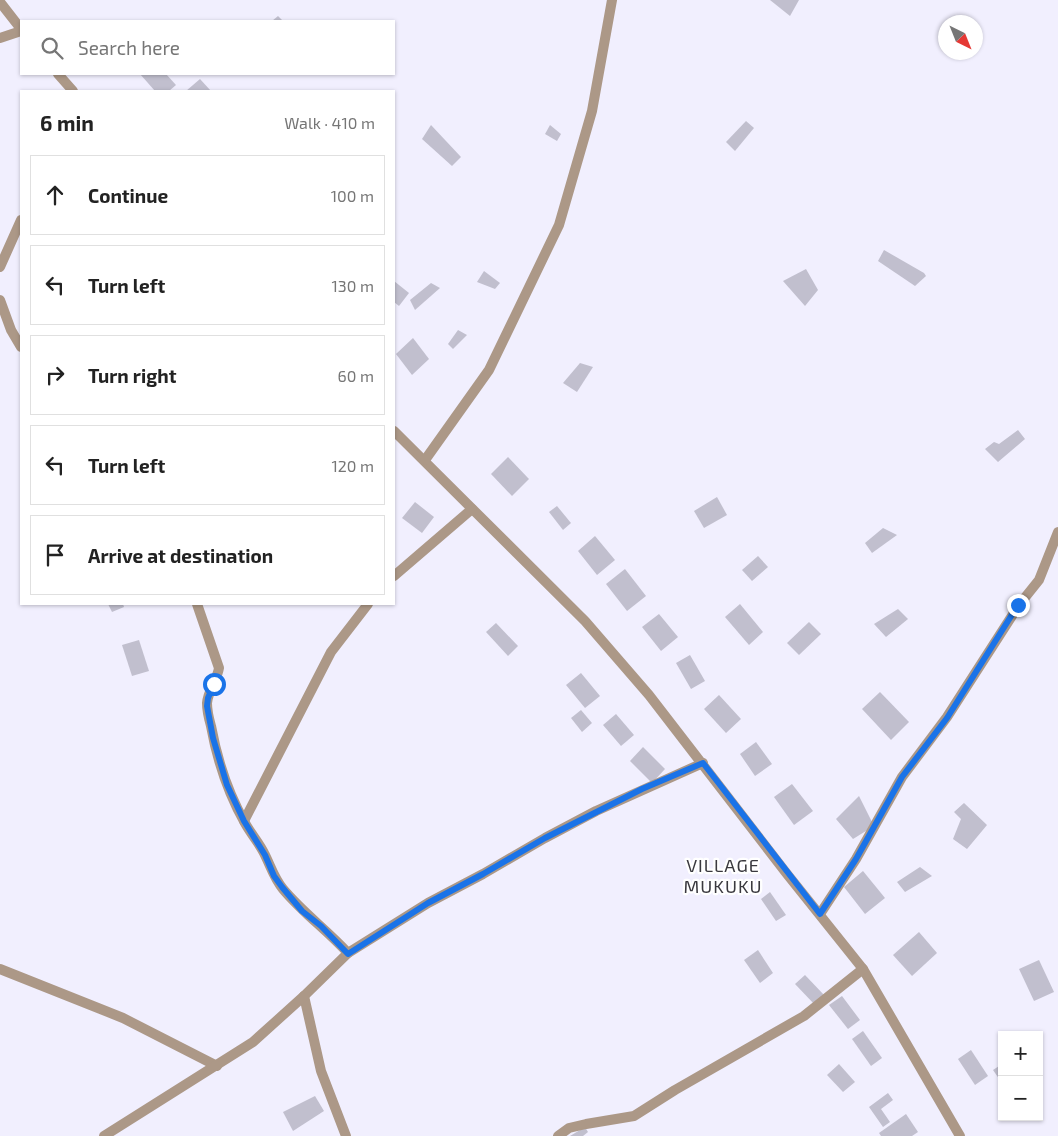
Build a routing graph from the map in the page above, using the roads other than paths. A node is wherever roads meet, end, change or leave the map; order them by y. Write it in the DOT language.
graph roads {
  1 [pos="612,0"];
  2 [pos="0,2"];
  3 [pos="20,29"];
  4 [pos="20,30"];
  5 [pos="0,38"];
  6 [pos="59,75"];
  7 [pos="65,87"];
  8 [pos="20,222"];
  9 [pos="0,267"];
  10 [pos="0,300"];
  11 [pos="5,329"];
  12 [pos="20,346"];
  13 [pos="395,432"];
  14 [pos="425,460"];
  15 [pos="472,510"];
  16 [pos="1058,532"];
  17 [pos="395,575"];
  18 [pos="197,605"];
  19 [pos="367,605"];
  20 [pos="703,763"];
  21 [pos="244,821"];
  22 [pos="820,914"];
  23 [pos="348,954"];
  24 [pos="0,969"];
  25 [pos="863,969"];
  26 [pos="304,996"];
  27 [pos="217,1066"];
  28 [pos="104,1136"];
  29 [pos="346,1136"];
  30 [pos="558,1136"];
  31 [pos="960,1136"];
  1 -- 14 [label="street"];
  2 -- 3 [label="street"];
  4 -- 5 [label="street"];
  6 -- 7 [label="street"];
  8 -- 9 [label="street"];
  10 -- 11 [label="street"];
  11 -- 12 [label="street"];
  13 -- 14 [label="street"];
  14 -- 15 [label="street"];
  15 -- 17 [label="street"];
  15 -- 20 [label="street"];
  16 -- 22 [label="street"];
  18 -- 21 [label="street"];
  19 -- 21 [label="street"];
  20 -- 22 [label="street"];
  20 -- 23 [label="street"];
  21 -- 23 [label="street"];
  22 -- 25 [label="street"];
  23 -- 26 [label="street"];
  24 -- 27 [label="street"];
  25 -- 30 [label="street"];
  25 -- 31 [label="street"];
  26 -- 27 [label="street"];
  26 -- 29 [label="street"];
  27 -- 28 [label="street"];
}
